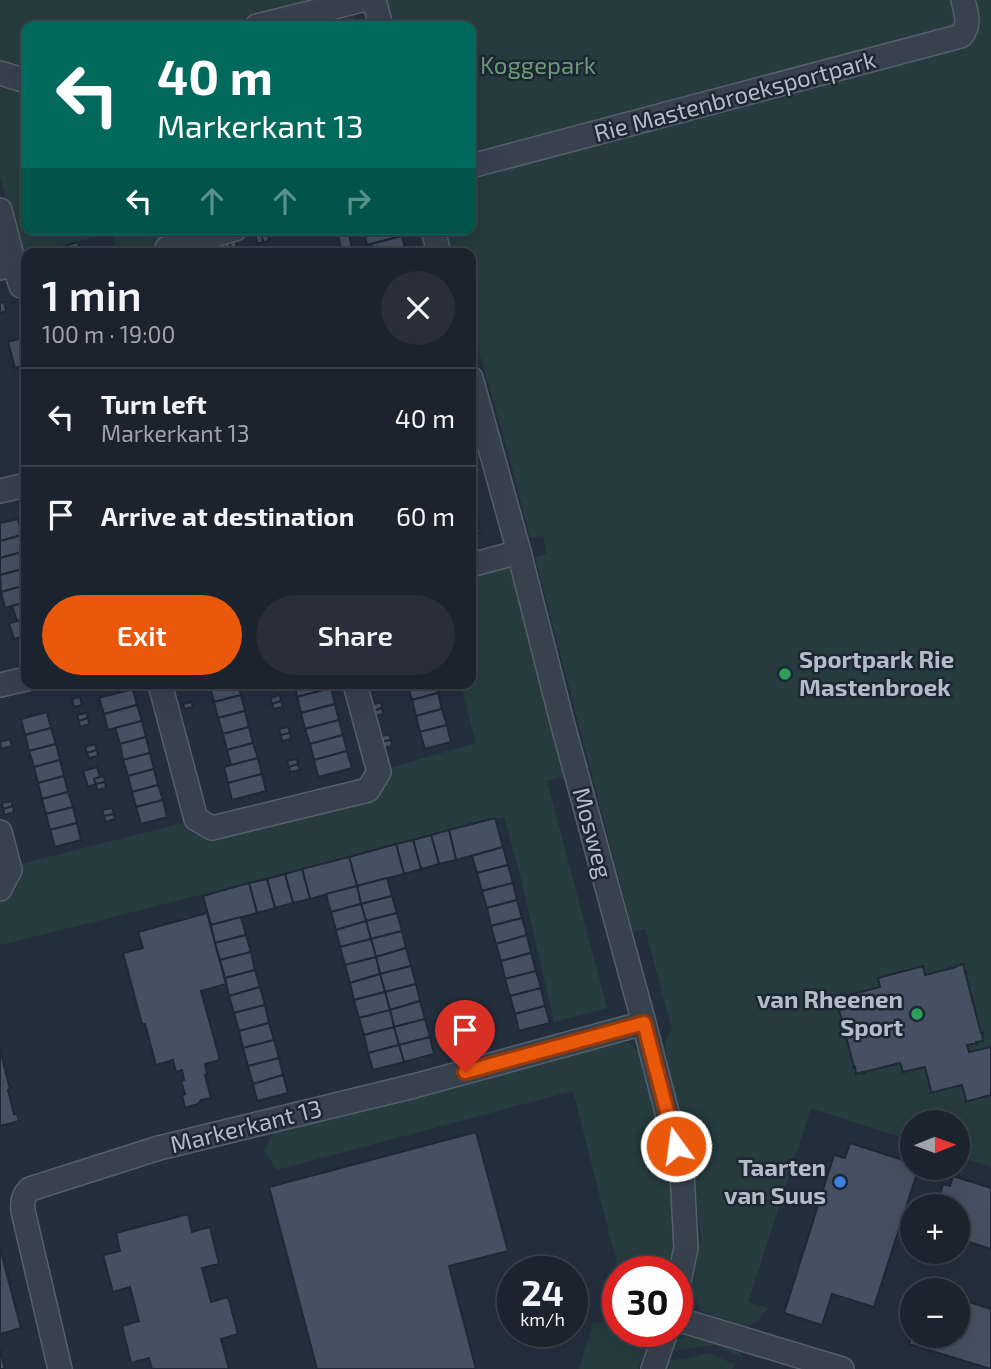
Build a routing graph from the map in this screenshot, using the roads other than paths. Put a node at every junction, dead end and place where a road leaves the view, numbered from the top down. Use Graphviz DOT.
graph roads {
  1 [pos="362,0"];
  2 [pos="374,0"];
  3 [pos="963,0"];
  4 [pos="277,21"];
  5 [pos="380,21"];
  6 [pos="0,73"];
  7 [pos="21,79"];
  8 [pos="476,165"];
  9 [pos="0,210"];
  10 [pos="214,235"];
  11 [pos="167,248"];
  12 [pos="7,266"];
  13 [pos="21,286"];
  14 [pos="476,396"];
  15 [pos="21,486"];
  16 [pos="0,491"];
  17 [pos="519,552"];
  18 [pos="476,564"];
  19 [pos="21,680"];
  20 [pos="0,685"];
  21 [pos="161,689"];
  22 [pos="356,689"];
  23 [pos="0,832"];
  24 [pos="0,889"];
  25 [pos="644,1023"];
  26 [pos="684,1256"];
  27 [pos="693,1324"];
  28 [pos="661,1347"];
  29 [pos="60,1369"];
  30 [pos="653,1369"];
  31 [pos="842,1369"];
  1 -- 4 [label="street"];
  2 -- 5 [label="street"];
  3 -- 8 [label="street, Rie Mastenbroeksportpark"];
  6 -- 7 [label="street"];
  9 -- 12 [label="street"];
  10 -- 11 [label="street"];
  12 -- 13 [label="street"];
  14 -- 17 [label="street, Mosweg"];
  15 -- 16 [label="street"];
  17 -- 18 [label="street"];
  17 -- 25 [label="street, Mosweg"];
  19 -- 20 [label="street"];
  21 -- 22 [label="street"];
  23 -- 24 [label="street"];
  25 -- 26 [label="street, Mosweg"];
  25 -- 29 [label="street, Markerkant 13"];
  27 -- 31 [label="street"];
  28 -- 30 [label="street"];
}
